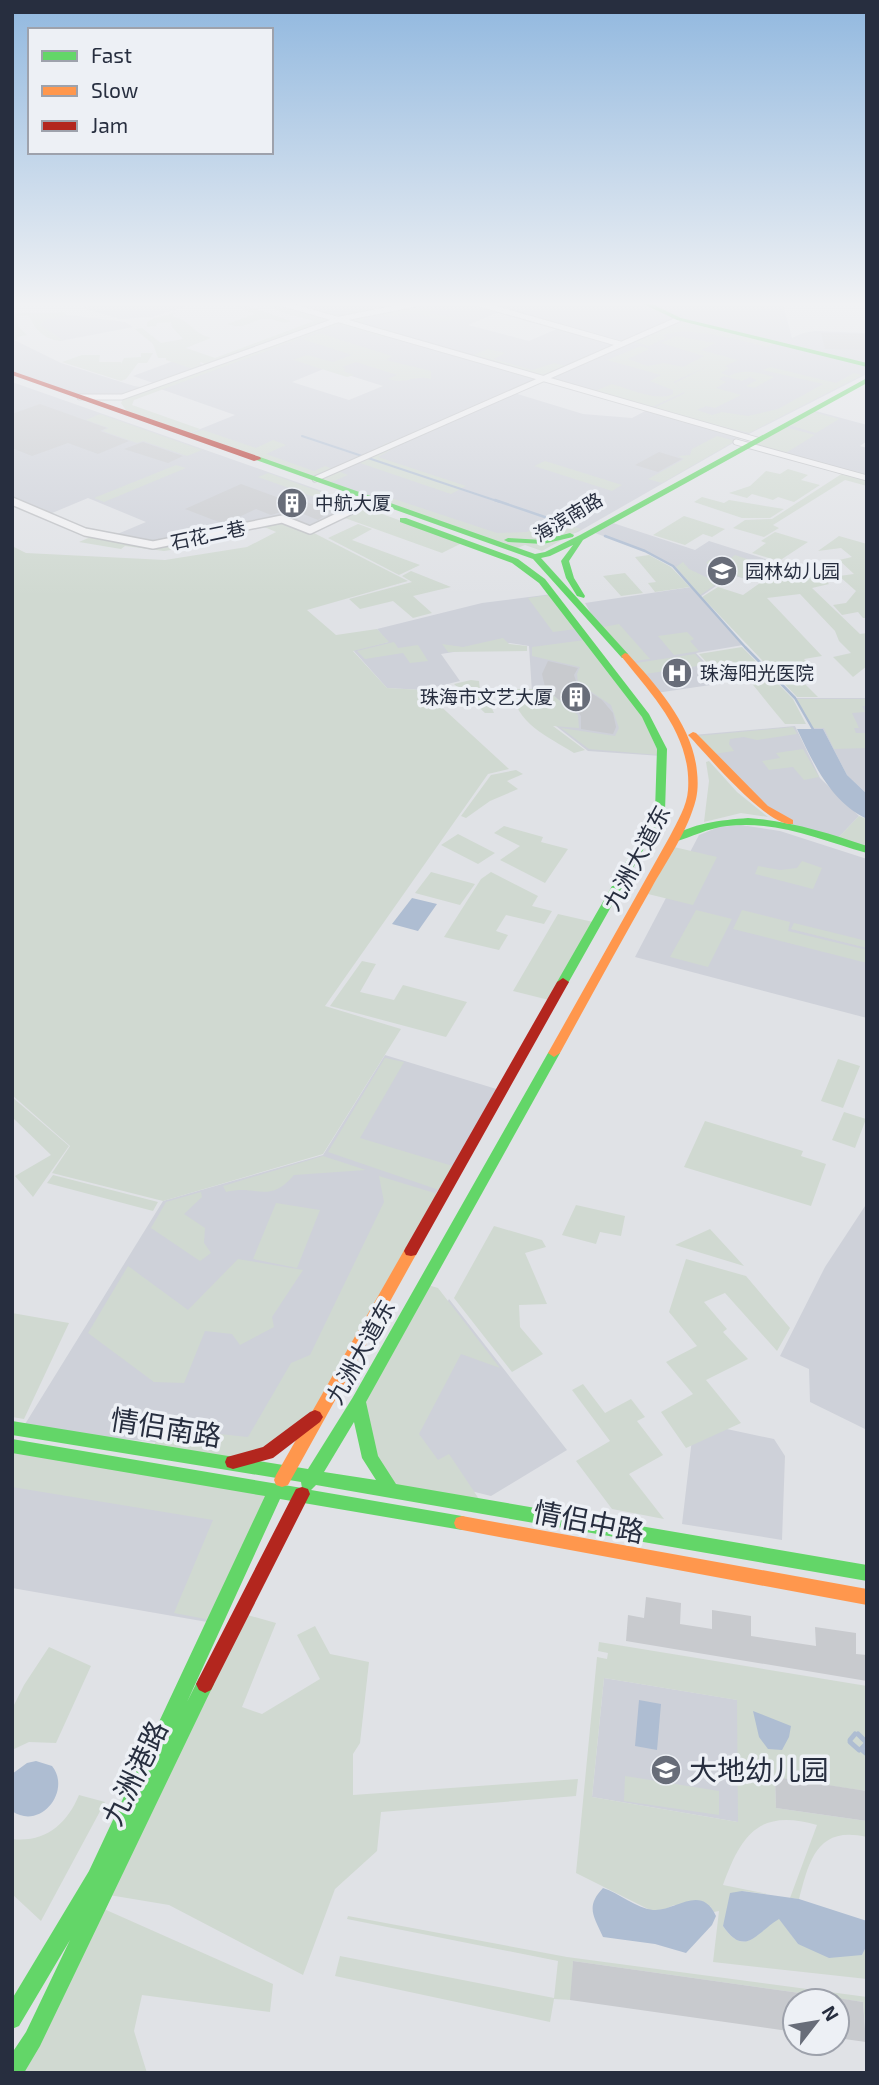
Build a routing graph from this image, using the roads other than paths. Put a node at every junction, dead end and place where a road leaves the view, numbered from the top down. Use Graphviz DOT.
graph roads {
  1 [pos="67,401"];
  2 [pos="93,401"];
  3 [pos="119,401"];
  4 [pos="488,401"];
  5 [pos="619,401"];
  6 [pos="818,401"];
  7 [pos="825,401"];
  8 [pos="127,413"];
  9 [pos="746,441"];
  10 [pos="867,478"];
  11 [pos="315,479"];
  12 [pos="12,501"];
  13 [pos="362,505"];
  14 [pos="431,520"];
  15 [pos="580,535"];
  16 [pos="502,556"];
  17 [pos="536,557"];
  18 [pos="542,582"];
  19 [pos="598,626"];
  20 [pos="693,735"];
  21 [pos="798,828"];
  22 [pos="674,839"];
  23 [pos="867,850"];
  24 [pos="368,1330"];
  25 [pos="394,1337"];
  26 [pos="358,1402"];
  27 [pos="321,1412"];
  28 [pos="12,1428"];
  29 [pos="12,1446"];
  30 [pos="229,1463"];
  31 [pos="286,1472"];
  32 [pos="312,1476"];
  33 [pos="276,1490"];
  34 [pos="391,1490"];
  35 [pos="302,1494"];
  36 [pos="867,1573"];
  37 [pos="867,1597"];
  38 [pos="12,2020"];
  39 [pos="12,2073"];
  1 -- 13 [label="main road, 九洲大道东"];
  2 -- 8 [label="main road, 九洲大道东"];
  3 -- 8 [label="street"];
  4 -- 11 [label="street"];
  5 -- 9 [label="street"];
  6 -- 9 [label="main road, 海滨南路"];
  7 -- 9 [label="main road, 海滨南路"];
  8 -- 11 [label="main road, 九洲大道东"];
  9 -- 10 [label="street"];
  9 -- 15 [label="main road, 海滨南路"];
  11 -- 14 [label="main road, 九洲大道东"];
  12 -- 13 [label="street, 石花二巷"];
  13 -- 16 [label="main road, 九洲大道东"];
  14 -- 15 [label="main road"];
  14 -- 17 [label="main road, 九洲大道东"];
  15 -- 17 [label="main road, 海滨南路"];
  15 -- 19 [label="main road"];
  16 -- 17 [label="main road"];
  16 -- 18 [label="main road, 九洲大道东"];
  17 -- 18 [label="main road"];
  17 -- 19 [label="main road, 九洲大道东"];
  18 -- 24 [label="main road, 九洲大道东"];
  19 -- 22 [label="main road, 九洲大道东"];
  20 -- 21 [label="main road"];
  21 -- 22 [label="main road"];
  21 -- 23 [label="main road"];
  22 -- 25 [label="main road, 九洲大道东"];
  24 -- 25 [label="main road"];
  24 -- 27 [label="main road, 九洲大道东"];
  25 -- 26 [label="main road, 九洲大道东"];
  26 -- 32 [label="main road, 九洲大道东"];
  26 -- 34 [label="main road"];
  27 -- 30 [label="main road"];
  27 -- 31 [label="main road, 九洲大道东"];
  28 -- 30 [label="main road, 情侣南路"];
  29 -- 33 [label="main road, 情侣南路"];
  30 -- 31 [label="main road, 情侣南路"];
  31 -- 32 [label="main road, 情侣南路"];
  31 -- 33 [label="main road, 九洲大道东"];
  32 -- 34 [label="main road, 情侣中路"];
  32 -- 35 [label="main road, 九洲大道东"];
  33 -- 35 [label="main road, 情侣南路"];
  33 -- 38 [label="main road, 九洲港路"];
  34 -- 36 [label="main road, 情侣中路"];
  35 -- 37 [label="main road, 情侣中路"];
  35 -- 39 [label="main road, 九洲港路"];
}
